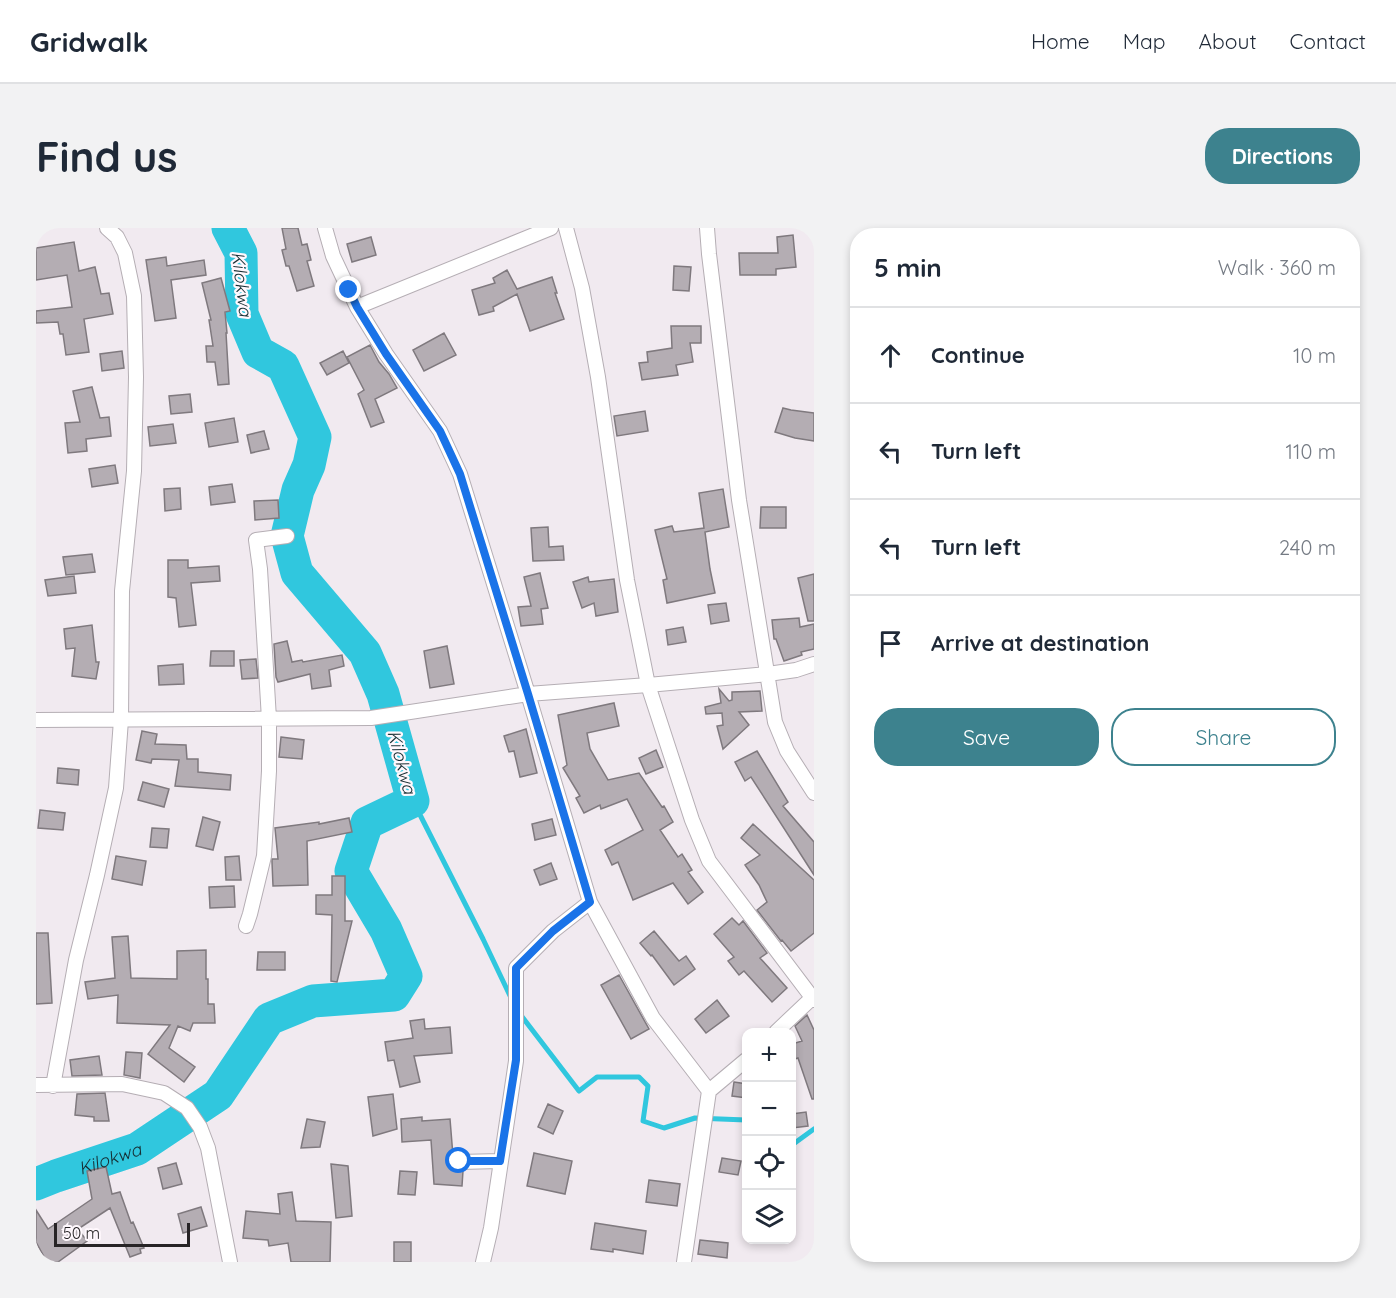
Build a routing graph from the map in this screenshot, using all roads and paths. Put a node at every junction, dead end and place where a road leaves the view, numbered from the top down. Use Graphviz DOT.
graph roads {
  1 [pos="107,228"];
  2 [pos="325,228"];
  3 [pos="551,228"];
  4 [pos="566,228"];
  5 [pos="707,228"];
  6 [pos="357,307"];
  7 [pos="287,536"];
  8 [pos="814,664"];
  9 [pos="768,674"];
  10 [pos="648,685"];
  11 [pos="528,694"];
  12 [pos="269,719"];
  13 [pos="36,720"];
  14 [pos="122,720"];
  15 [pos="814,793"];
  16 [pos="590,902"];
  17 [pos="246,926"];
  18 [pos="814,998"];
  19 [pos="780,1028"];
  20 [pos="742,1064"];
  21 [pos="36,1085"];
  22 [pos="53,1086"];
  23 [pos="709,1091"];
  24 [pos="459,1161"];
  25 [pos="500,1161"];
  26 [pos="230,1262"];
  27 [pos="483,1262"];
  28 [pos="684,1262"];
  1 -- 14 [label="street"];
  2 -- 6 [label="street"];
  3 -- 6 [label="street"];
  4 -- 10 [label="street"];
  5 -- 9 [label="street"];
  6 -- 11 [label="street"];
  7 -- 12 [label="street"];
  8 -- 9 [label="street"];
  9 -- 10 [label="street"];
  9 -- 15 [label="street"];
  10 -- 11 [label="street"];
  10 -- 18 [label="street"];
  11 -- 12 [label="street"];
  11 -- 16 [label="street"];
  12 -- 14 [label="street"];
  12 -- 17 [label="street"];
  13 -- 14 [label="street"];
  14 -- 22 [label="street"];
  16 -- 23 [label="street"];
  16 -- 25 [label="street"];
  18 -- 19 [label="street"];
  20 -- 23 [label="street"];
  21 -- 22 [label="street"];
  22 -- 26 [label="street"];
  23 -- 28 [label="street"];
  24 -- 25 [label="street"];
  25 -- 27 [label="street"];
}
